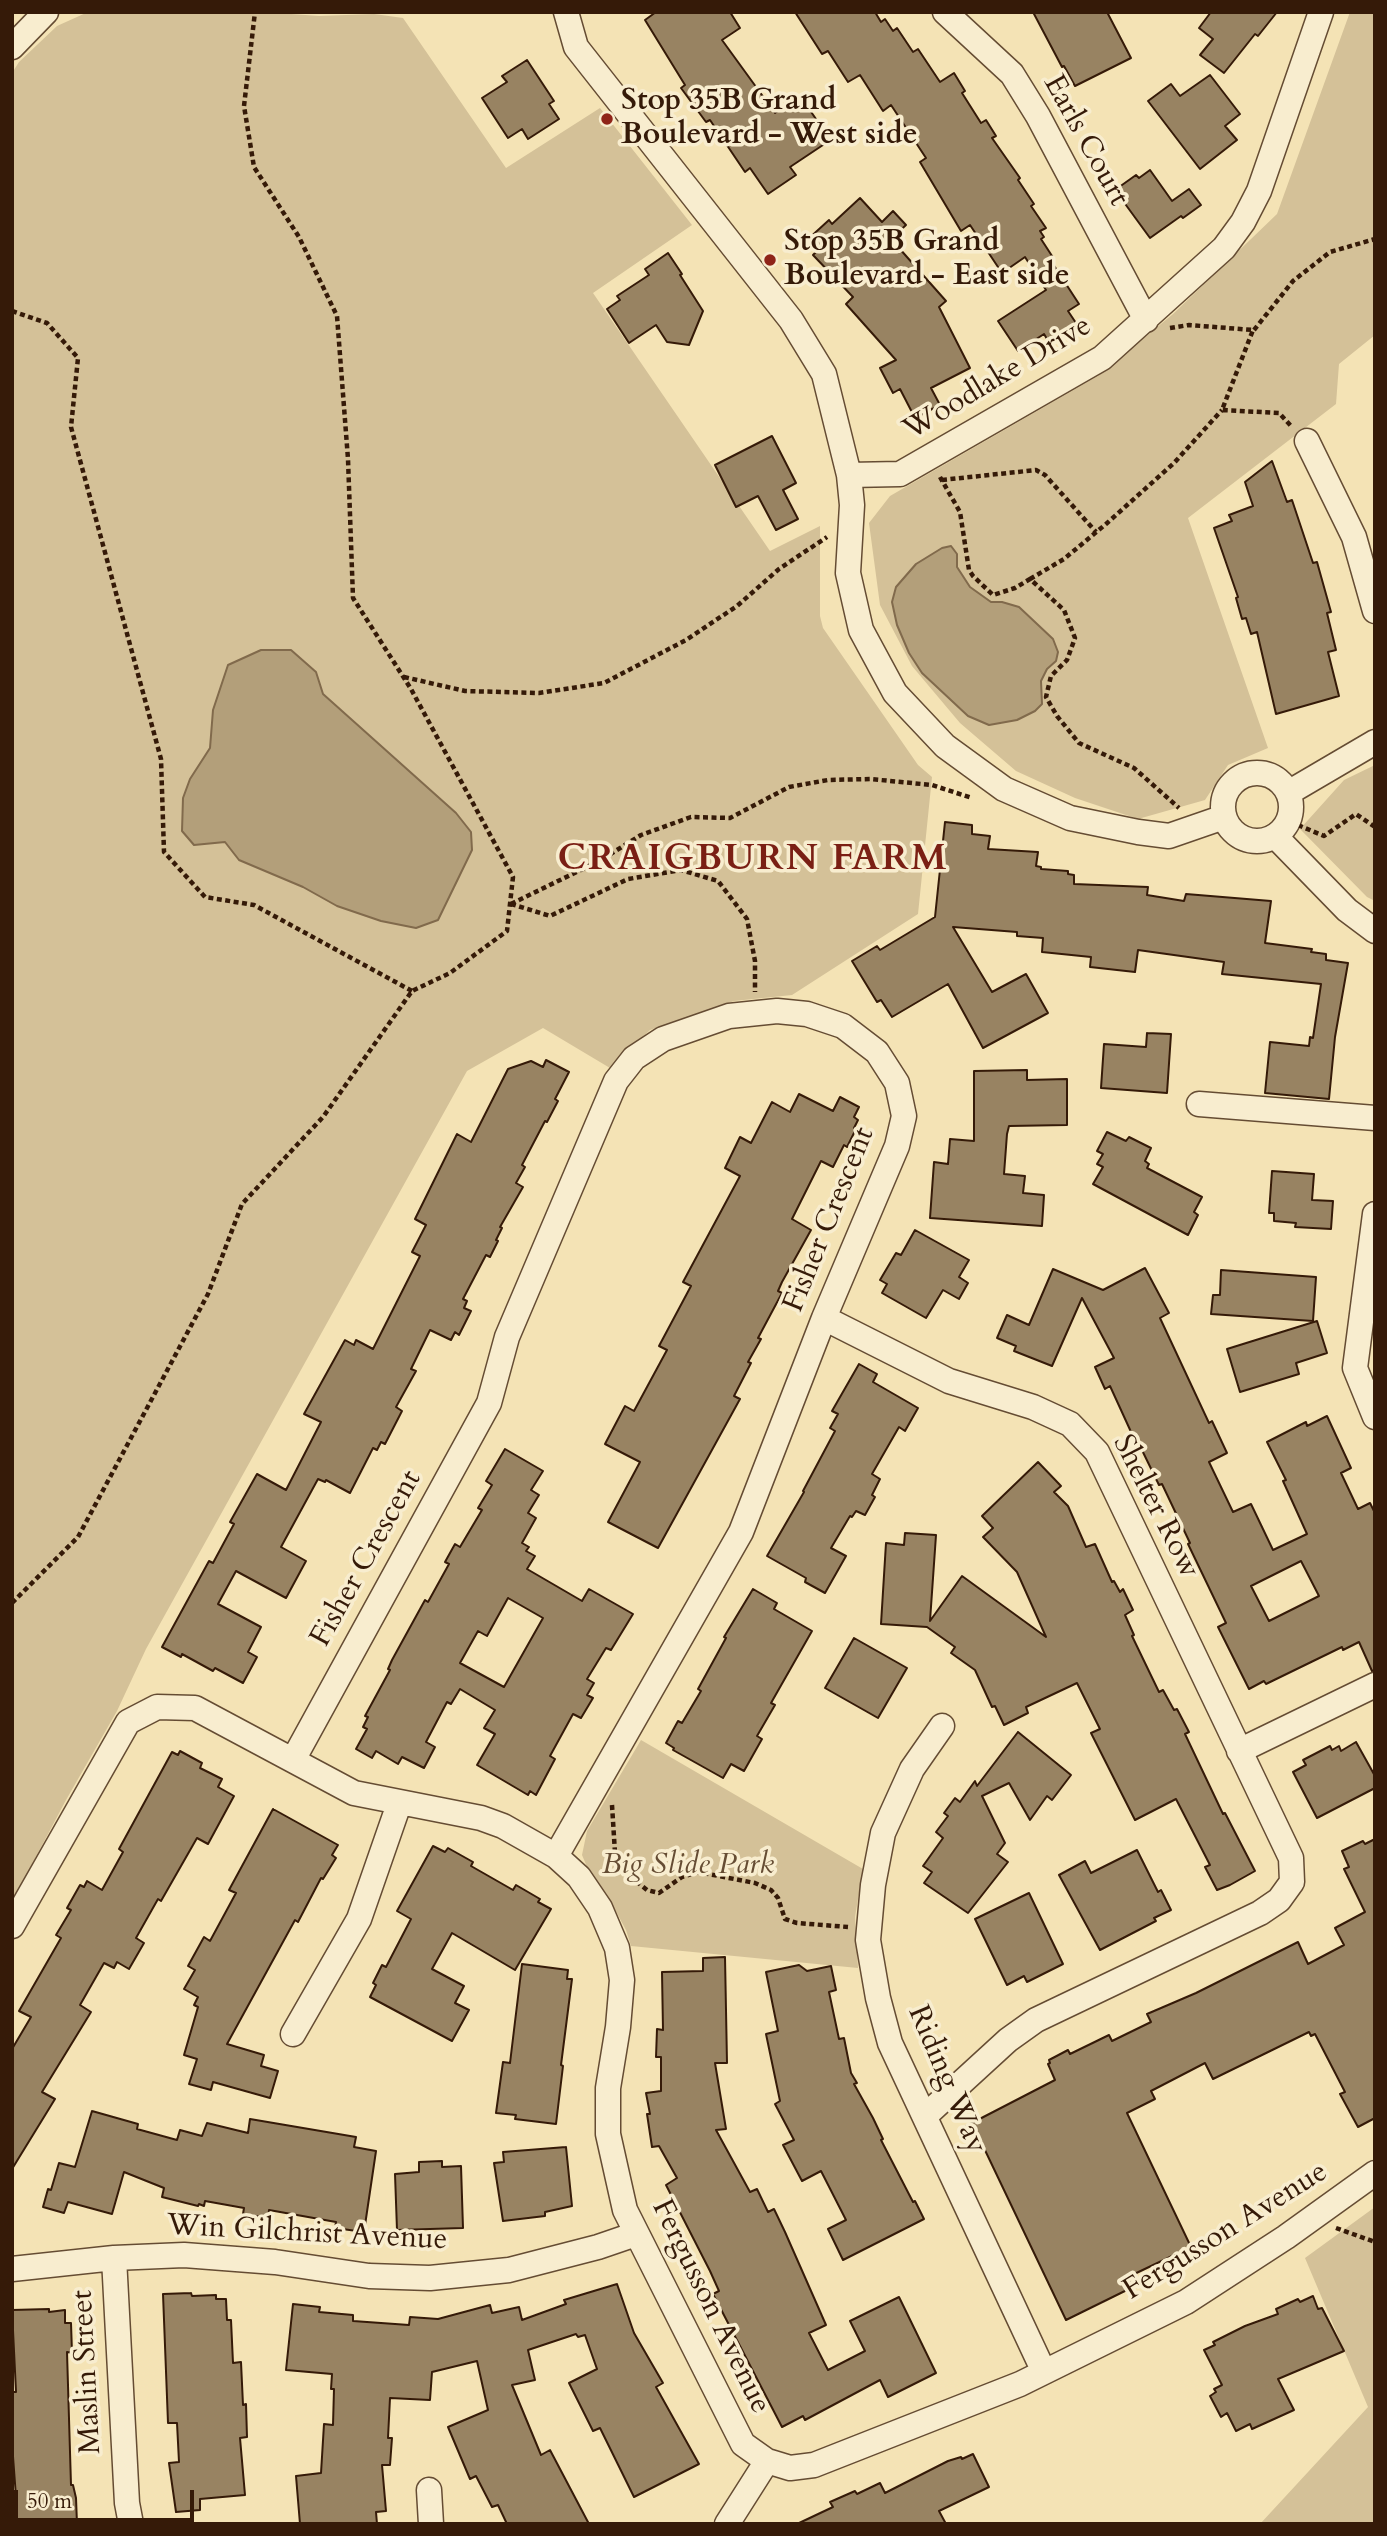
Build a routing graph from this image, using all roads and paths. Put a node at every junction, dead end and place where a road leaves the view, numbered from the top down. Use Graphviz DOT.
graph roads {
  1 [pos="46,12"];
  2 [pos="255,12"];
  3 [pos="566,12"];
  4 [pos="945,12"];
  5 [pos="1321,12"];
  6 [pos="12,47"];
  7 [pos="1375,239"];
  8 [pos="12,311"];
  9 [pos="1138,326"];
  10 [pos="1254,330"];
  11 [pos="1222,410"];
  12 [pos="1279,414"];
  13 [pos="1307,441"];
  14 [pos="928,459"];
  15 [pos="849,475"];
  16 [pos="942,480"];
  17 [pos="851,519"];
  18 [pos="1096,532"];
  19 [pos="1030,579"];
  20 [pos="1375,611"];
  21 [pos="403,677"];
  22 [pos="1375,742"];
  23 [pos="1004,789"];
  24 [pos="1288,793"];
  25 [pos="1224,817"];
  26 [pos="1375,827"];
  27 [pos="1281,828"];
  28 [pos="1192,829"];
  29 [pos="510,904"];
  30 [pos="1375,931"];
  31 [pos="412,991"];
  32 [pos="755,1011"];
  33 [pos="1199,1104"];
  34 [pos="1375,1118"];
  35 [pos="1375,1214"];
  36 [pos="824,1318"];
  37 [pos="1375,1417"];
  38 [pos="12,1603"];
  39 [pos="1375,1685"];
  40 [pos="942,1726"];
  41 [pos="1239,1751"];
  42 [pos="293,1760"];
  43 [pos="596,1786"];
  44 [pos="400,1804"];
  45 [pos="556,1856"];
  46 [pos="12,1926"];
  47 [pos="870,1928"];
  48 [pos="293,2034"];
  49 [pos="925,2116"];
  50 [pos="1375,2174"];
  51 [pos="1332,2227"];
  52 [pos="636,2234"];
  53 [pos="1375,2242"];
  54 [pos="114,2258"];
  55 [pos="12,2269"];
  56 [pos="1044,2372"];
  57 [pos="767,2461"];
  58 [pos="429,2490"];
  59 [pos="131,2524"];
  60 [pos="431,2524"];
  61 [pos="727,2524"];
  1 -- 6 [label="street"];
  2 -- 21 [label="path"];
  3 -- 15 [label="street"];
  4 -- 9 [label="street, Earls Court"];
  5 -- 9 [label="street, Woodlake Drive"];
  7 -- 10 [label="path"];
  8 -- 31 [label="path"];
  9 -- 10 [label="path"];
  9 -- 14 [label="street, Woodlake Drive"];
  10 -- 11 [label="path"];
  11 -- 12 [label="path"];
  11 -- 18 [label="path"];
  13 -- 20 [label="street"];
  14 -- 15 [label="street, Woodlake Drive"];
  14 -- 16 [label="path"];
  15 -- 17 [label="street"];
  16 -- 18 [label="path"];
  16 -- 19 [label="path"];
  17 -- 21 [label="path"];
  17 -- 23 [label="street"];
  18 -- 19 [label="path"];
  19 -- 28 [label="path"];
  21 -- 29 [label="path"];
  22 -- 24 [label="street"];
  23 -- 28 [label="street"];
  23 -- 29 [label="path"];
  24 -- 25 [label="street"];
  24 -- 27 [label="street"];
  25 -- 27 [label="street"];
  25 -- 28 [label="street"];
  26 -- 27 [label="path"];
  27 -- 30 [label="street"];
  29 -- 31 [label="path"];
  29 -- 32 [label="path"];
  31 -- 38 [label="path"];
  32 -- 36 [label="street, Fisher Crescent"];
  32 -- 42 [label="street, Fisher Crescent"];
  33 -- 34 [label="street"];
  35 -- 37 [label="street"];
  36 -- 41 [label="street, Shelter Row"];
  36 -- 43 [label="street, Fisher Crescent"];
  39 -- 41 [label="street"];
  40 -- 47 [label="street, Riding Way"];
  41 -- 49 [label="street, Shelter Row"];
  42 -- 44 [label="street, Fergusson Avenue"];
  42 -- 46 [label="street, Fergusson Avenue"];
  43 -- 45 [label="street, Fisher Crescent"];
  43 -- 47 [label="path"];
  44 -- 45 [label="street, Fergusson Avenue"];
  44 -- 48 [label="street"];
  45 -- 52 [label="street, Fergusson Avenue"];
  47 -- 49 [label="street, Riding Way"];
  49 -- 56 [label="street, Riding Way"];
  50 -- 56 [label="street, Fergusson Avenue"];
  51 -- 53 [label="path"];
  52 -- 54 [label="street, Win Gilchrist Avenue"];
  52 -- 57 [label="street, Fergusson Avenue"];
  54 -- 55 [label="street, Win Gilchrist Avenue"];
  54 -- 59 [label="street, Maslin Street"];
  56 -- 57 [label="street, Fergusson Avenue"];
  57 -- 61 [label="street"];
  58 -- 60 [label="street"];
}
